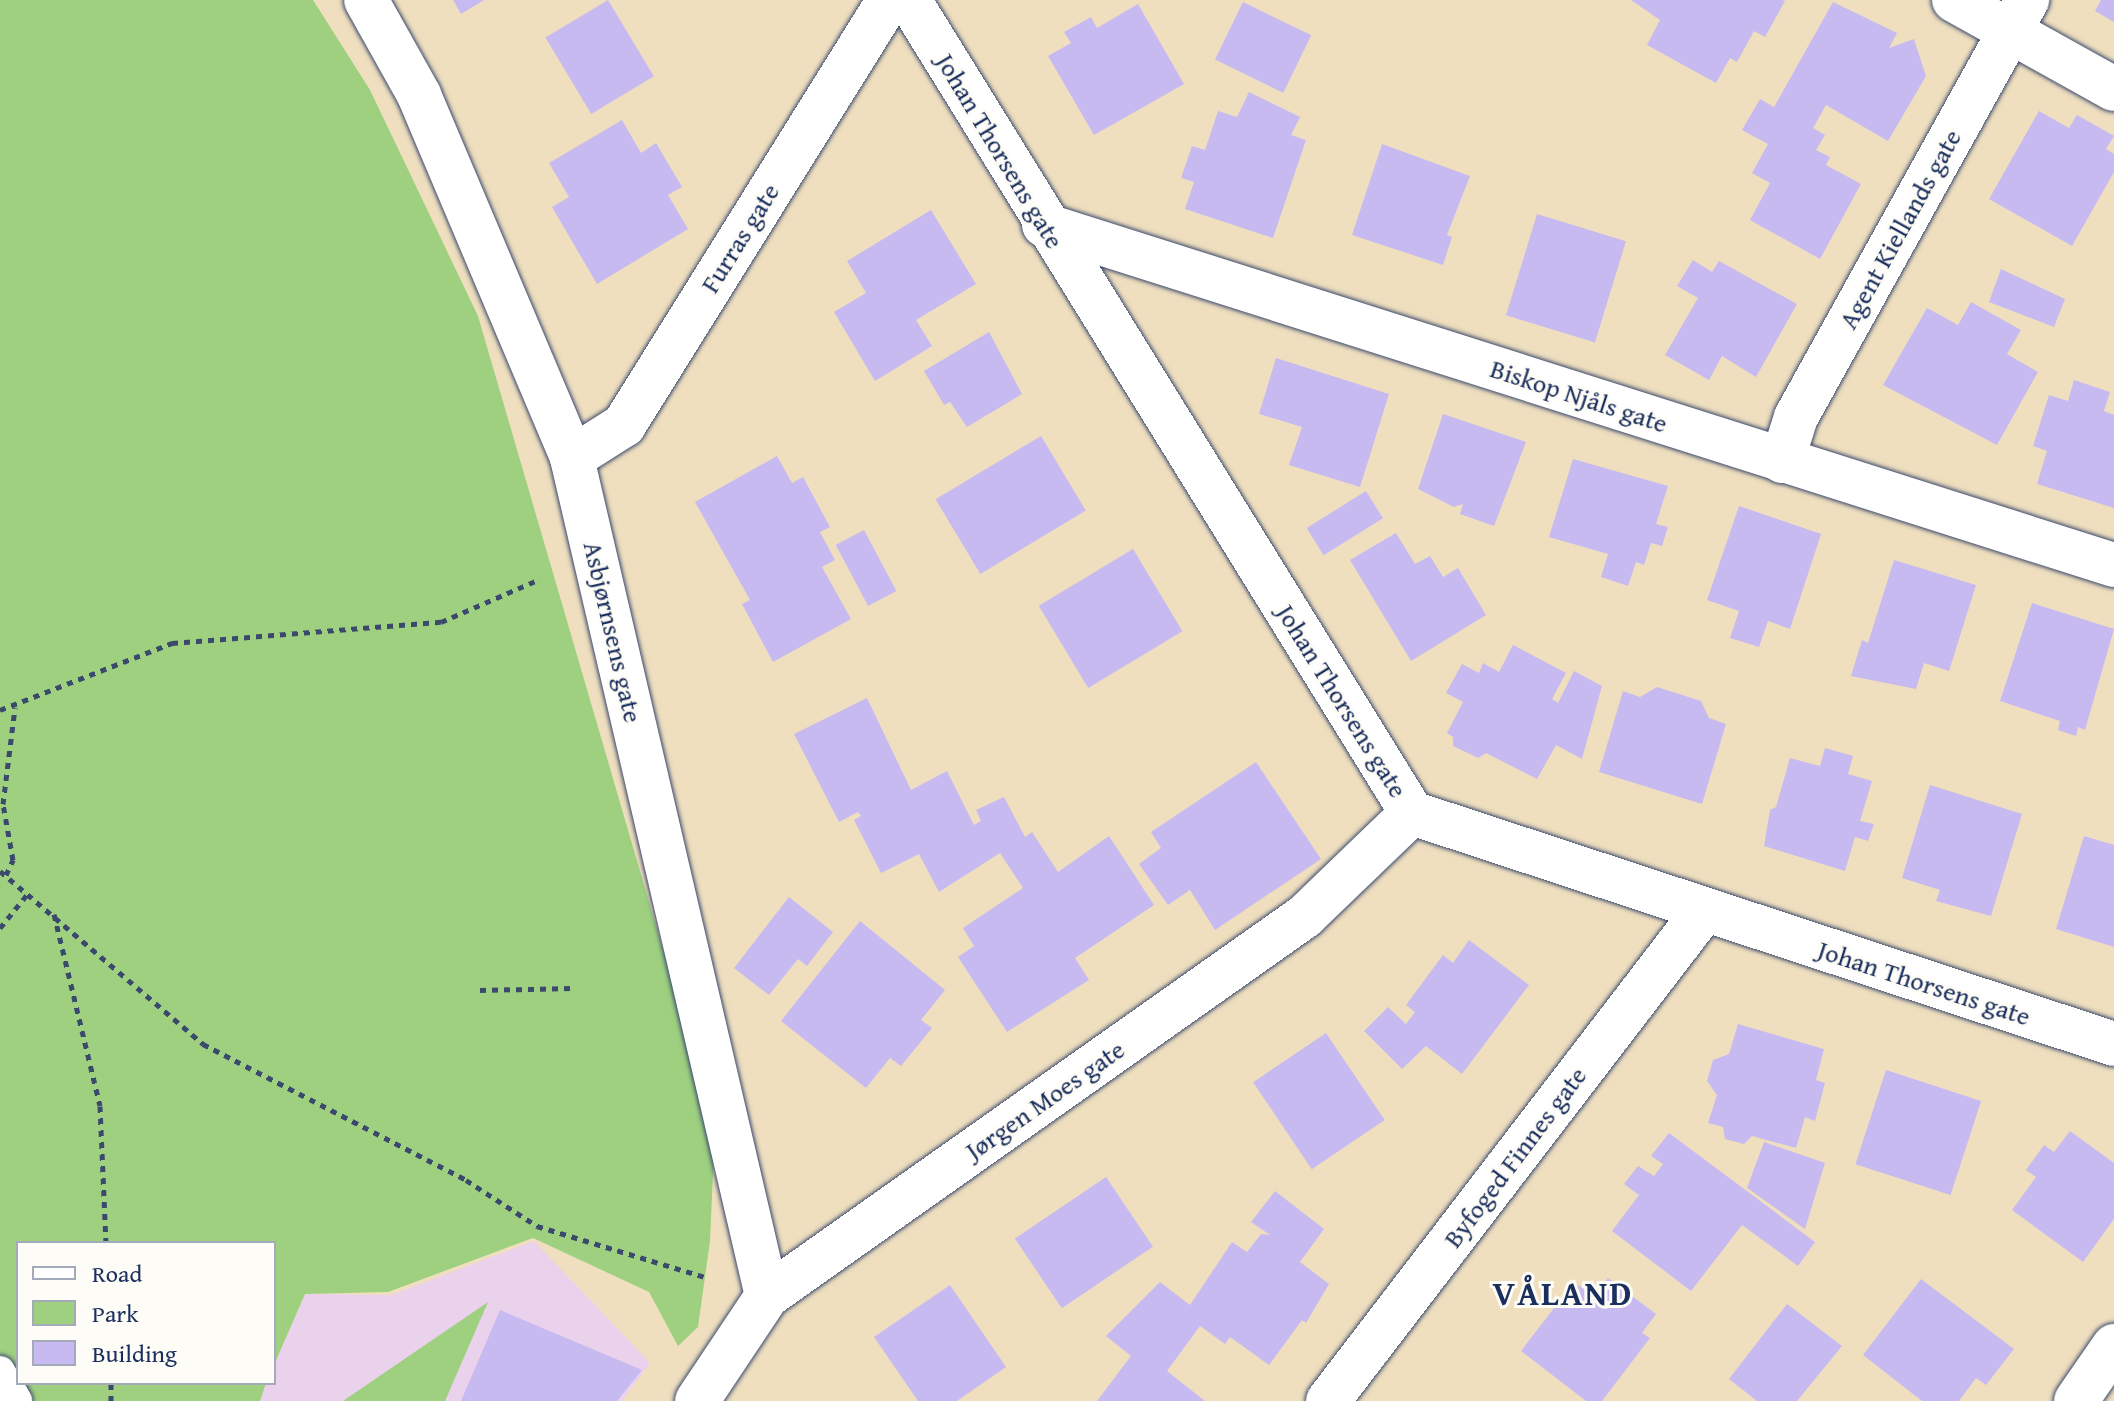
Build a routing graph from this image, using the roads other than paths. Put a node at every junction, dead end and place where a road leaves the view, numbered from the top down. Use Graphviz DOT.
graph roads {
  1 [pos="366,0"];
  2 [pos="889,0"];
  3 [pos="909,0"];
  4 [pos="1954,0"];
  5 [pos="2018,16"];
  6 [pos="2114,89"];
  7 [pos="1044,225"];
  8 [pos="572,458"];
  9 [pos="1782,461"];
  10 [pos="2114,565"];
  11 [pos="1412,813"];
  12 [pos="1703,912"];
  13 [pos="2114,1044"];
  14 [pos="767,1296"];
  15 [pos="2114,1346"];
  16 [pos="0,1371"];
  17 [pos="17,1401"];
  18 [pos="697,1401"];
  19 [pos="1328,1401"];
  20 [pos="2076,1401"];
  1 -- 8 [label="street, Asbjørnsens gate"];
  2 -- 8 [label="street, Furras gate"];
  3 -- 7 [label="street, Johan Thorsens gate"];
  4 -- 5 [label="street"];
  5 -- 6 [label="street"];
  5 -- 9 [label="street, Agent Kiellands gate"];
  7 -- 9 [label="street, Biskop Njåls gate"];
  7 -- 11 [label="street, Johan Thorsens gate"];
  8 -- 14 [label="street, Asbjørnsens gate"];
  9 -- 10 [label="street, Biskop Njåls gate"];
  11 -- 12 [label="street, Johan Thorsens gate"];
  11 -- 14 [label="street, Jørgen Moes gate"];
  12 -- 13 [label="street, Johan Thorsens gate"];
  12 -- 19 [label="street, Byfoged Finnes gate"];
  14 -- 18 [label="street, Jørgen Moes gate"];
  15 -- 20 [label="street"];
  16 -- 17 [label="lane"];
}
